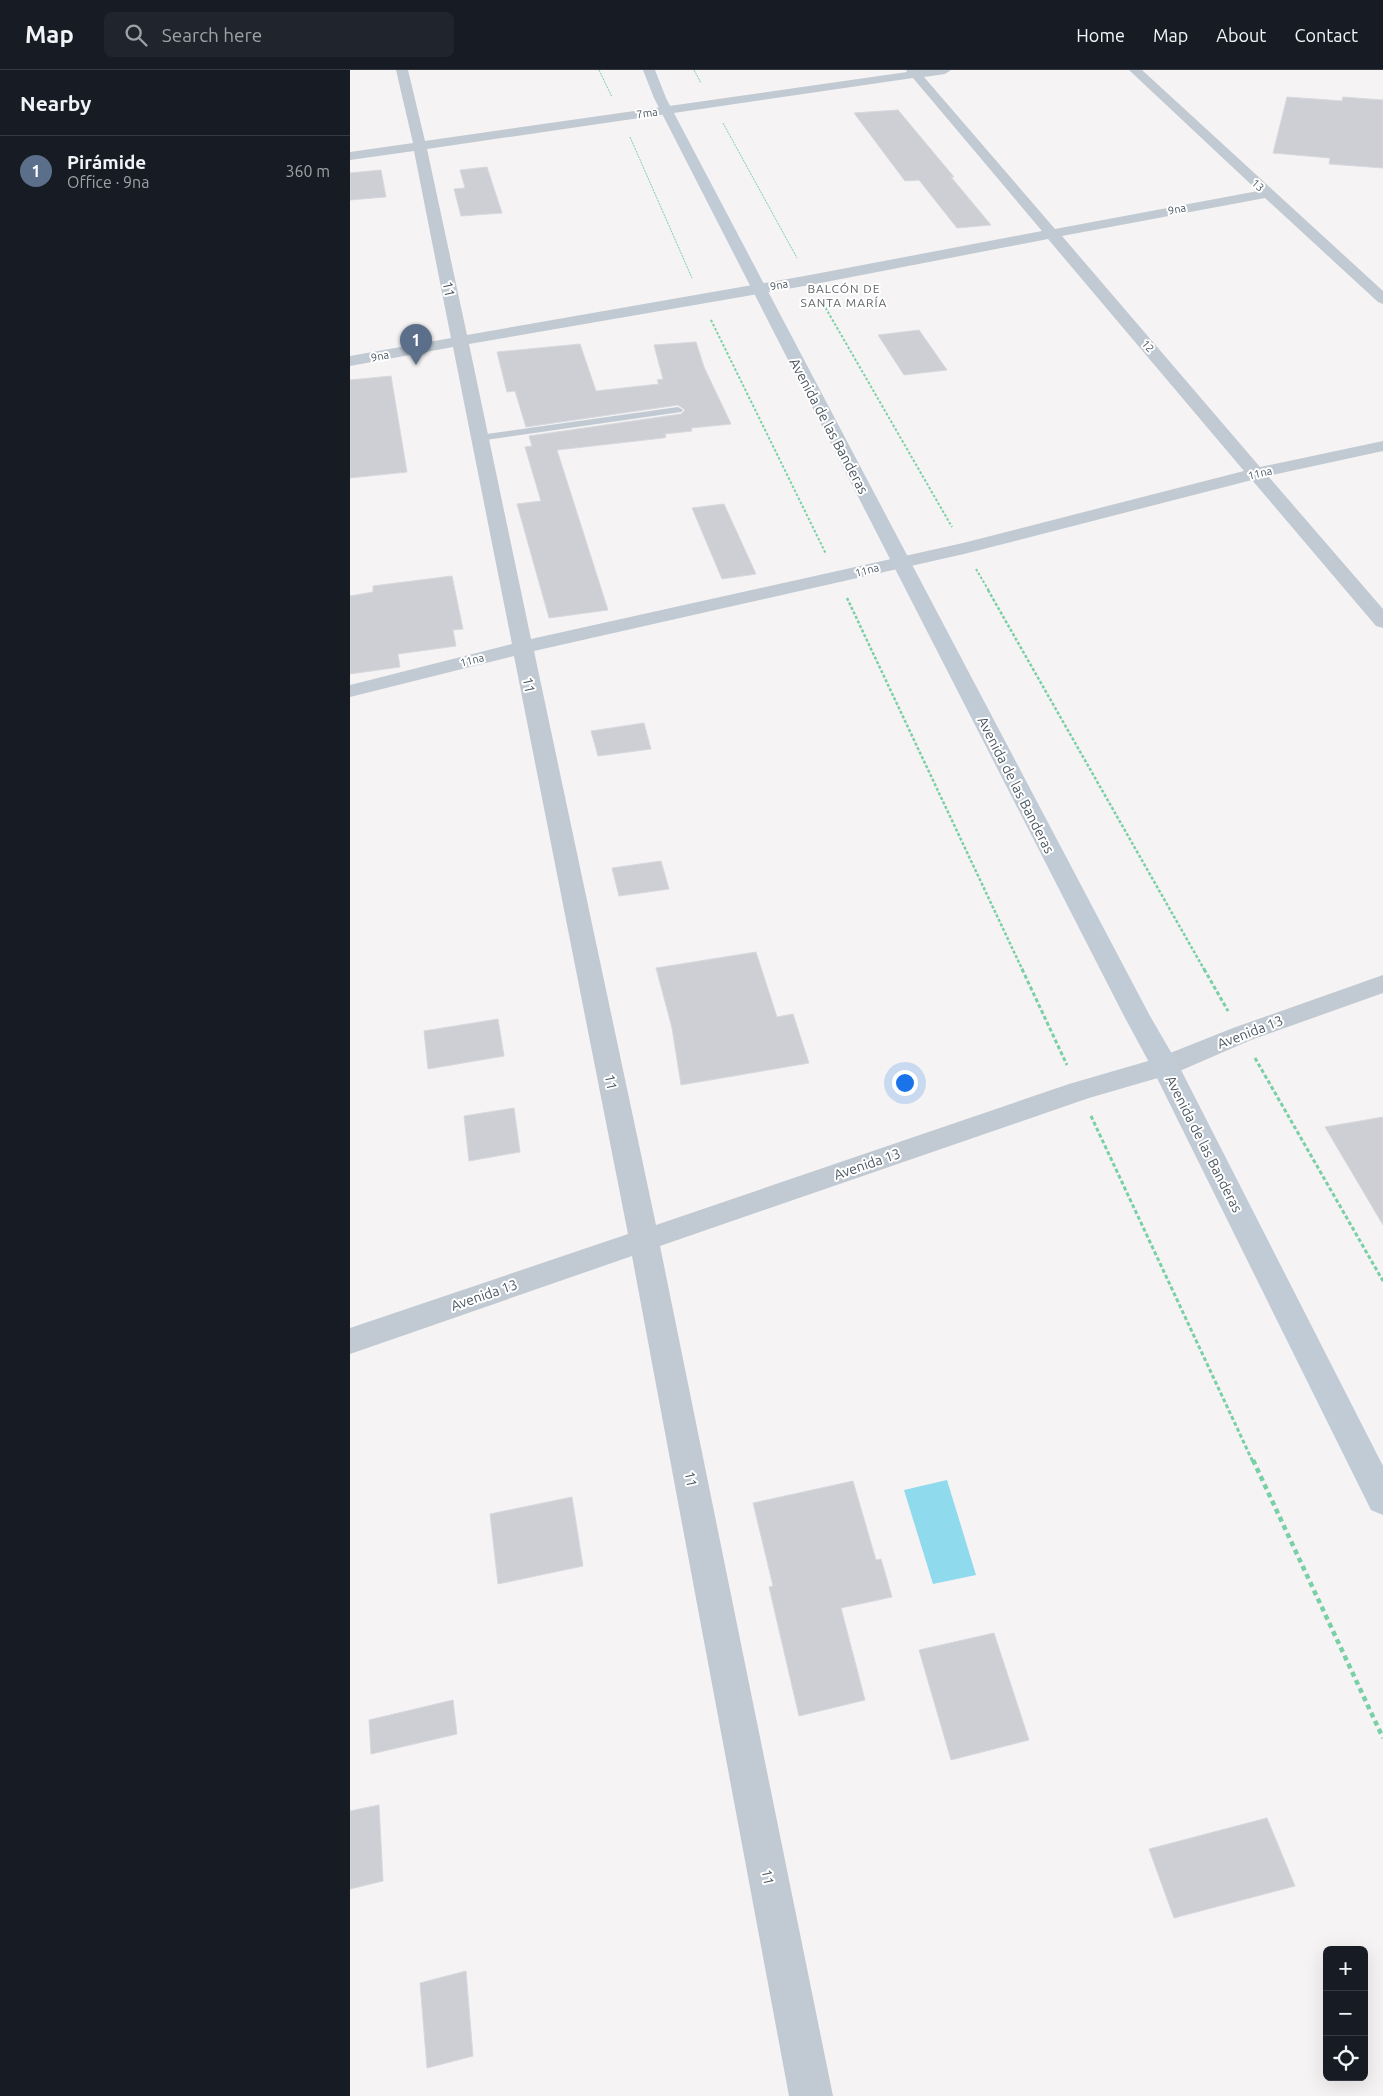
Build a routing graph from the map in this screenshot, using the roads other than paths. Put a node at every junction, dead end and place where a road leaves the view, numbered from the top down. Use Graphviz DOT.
graph roads {
  1 [pos="402,70"];
  2 [pos="649,70"];
  3 [pos="944,70"];
  4 [pos="1134,70"];
  5 [pos="914,72"];
  6 [pos="666,110"];
  7 [pos="420,146"];
  8 [pos="350,156"];
  9 [pos="1267,193"];
  10 [pos="1052,233"];
  11 [pos="758,289"];
  12 [pos="1383,299"];
  13 [pos="459,340"];
  14 [pos="350,362"];
  15 [pos="678,410"];
  16 [pos="479,438"];
  17 [pos="1383,446"];
  18 [pos="1258,473"];
  19 [pos="901,561"];
  20 [pos="1383,622"];
  21 [pos="522,648"];
  22 [pos="350,691"];
  23 [pos="1383,984"];
  24 [pos="1165,1066"];
  25 [pos="644,1240"];
  26 [pos="350,1341"];
  27 [pos="1383,1500"];
  28 [pos="811,2096"];
  1 -- 7 [label="street, 11"];
  2 -- 6 [label="street, Avenida de las Banderas"];
  3 -- 5 [label="street, 7ma"];
  4 -- 9 [label="street, 13"];
  5 -- 6 [label="street, 7ma"];
  5 -- 10 [label="street, 12"];
  6 -- 7 [label="street, 7ma"];
  6 -- 11 [label="street, Avenida de las Banderas"];
  7 -- 8 [label="street, 7ma"];
  7 -- 13 [label="street, 11"];
  9 -- 10 [label="street, 9na"];
  9 -- 12 [label="street, 13"];
  10 -- 11 [label="street, 9na"];
  10 -- 18 [label="street, 12"];
  11 -- 13 [label="street, 9na"];
  11 -- 19 [label="street, Avenida de las Banderas"];
  13 -- 14 [label="street, 9na"];
  13 -- 16 [label="street, 11"];
  15 -- 16 [label="lane"];
  16 -- 21 [label="street, 11"];
  17 -- 18 [label="street, 11na"];
  18 -- 19 [label="street, 11na"];
  18 -- 20 [label="street, 12"];
  19 -- 21 [label="street, 11na"];
  19 -- 24 [label="street, Avenida de las Banderas"];
  21 -- 22 [label="street, 11na"];
  21 -- 25 [label="street, 11"];
  23 -- 24 [label="street, Avenida 13"];
  24 -- 25 [label="street, Avenida 13"];
  24 -- 27 [label="street, Avenida de las Banderas"];
  25 -- 26 [label="street, Avenida 13"];
  25 -- 28 [label="street, 11"];
}
